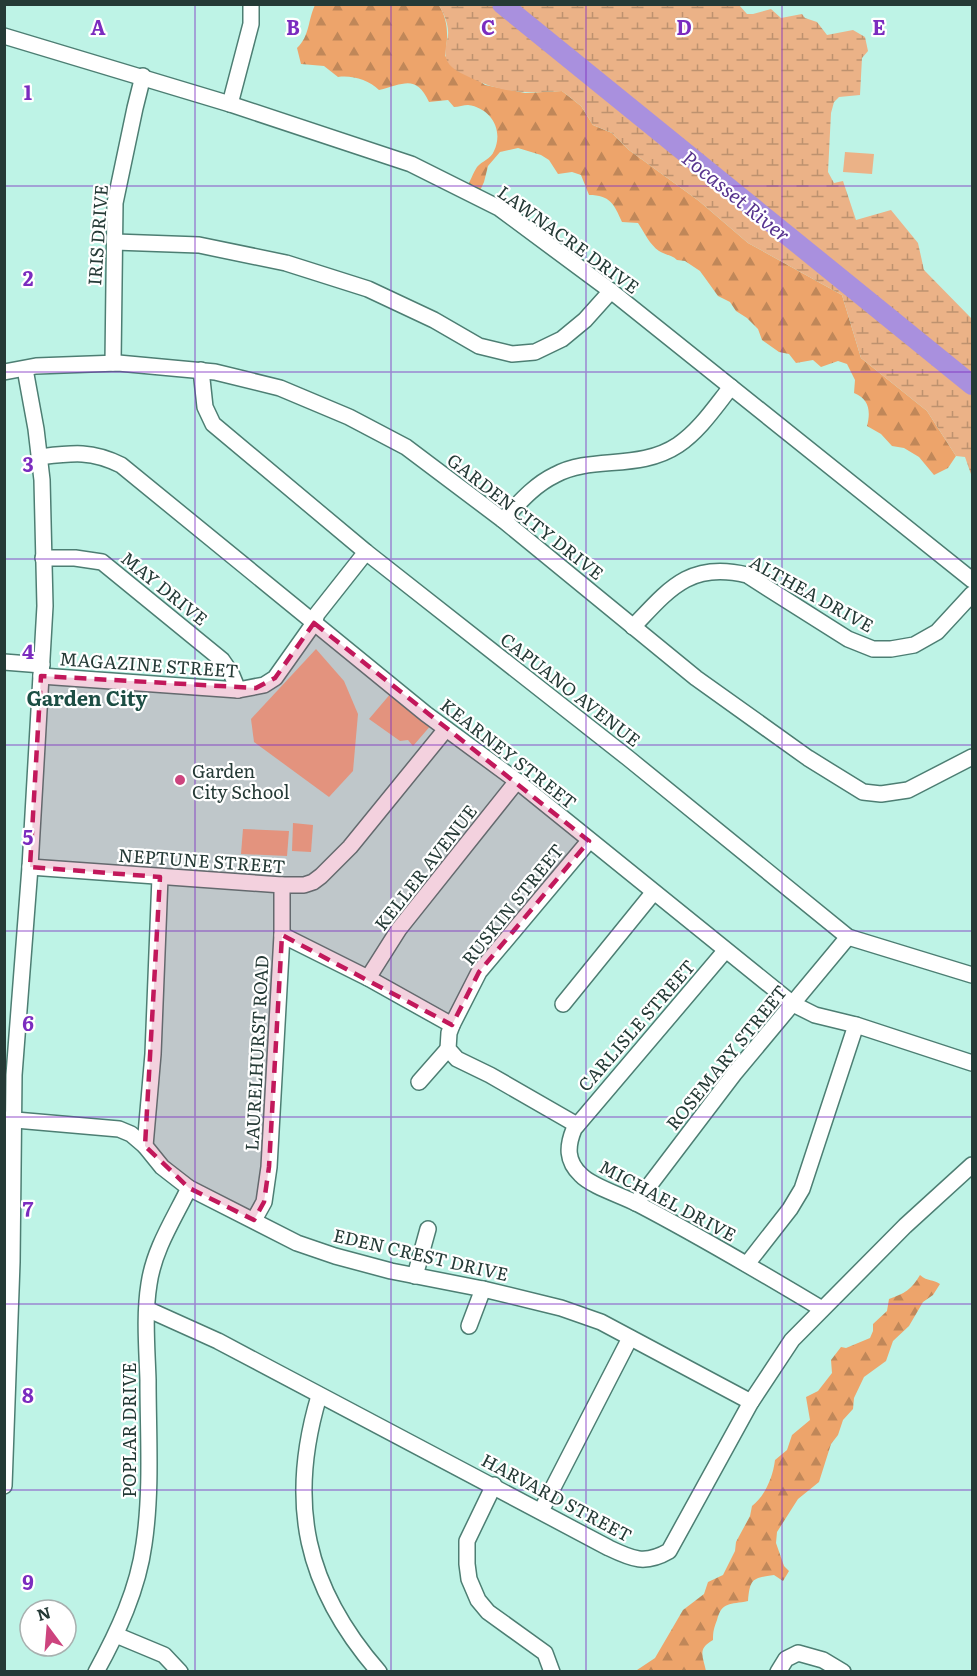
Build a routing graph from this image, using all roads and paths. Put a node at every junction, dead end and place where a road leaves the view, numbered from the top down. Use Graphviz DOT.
graph roads {
  1 [pos="251,4"];
  2 [pos="4,36"];
  3 [pos="143,76"];
  4 [pos="230,104"];
  5 [pos="115,242"];
  6 [pos="611,291"];
  7 [pos="113,363"];
  8 [pos="25,369"];
  9 [pos="201,370"];
  10 [pos="4,372"];
  11 [pos="731,387"];
  12 [pos="39,457"];
  13 [pos="503,520"];
  14 [pos="366,552"];
  15 [pos="43,558"];
  16 [pos="972,580"];
  17 [pos="972,594"];
  18 [pos="314,623"];
  19 [pos="633,627"];
  20 [pos="4,662"];
  21 [pos="42,671"];
  22 [pos="238,690"];
  23 [pos="446,729"];
  24 [pos="972,757"];
  25 [pos="517,781"];
  26 [pos="589,842"];
  27 [pos="30,867"];
  28 [pos="160,877"];
  29 [pos="282,885"];
  30 [pos="653,893"];
  31 [pos="282,935"];
  32 [pos="848,937"];
  33 [pos="725,951"];
  34 [pos="972,975"];
  35 [pos="368,978"];
  36 [pos="563,1004"];
  37 [pos="793,1004"];
  38 [pos="452,1025"];
  39 [pos="856,1025"];
  40 [pos="448,1049"];
  41 [pos="972,1063"];
  42 [pos="419,1082"];
  43 [pos="9,1120"];
  44 [pos="577,1125"];
  45 [pos="145,1146"];
  46 [pos="972,1165"];
  47 [pos="189,1188"];
  48 [pos="636,1203"];
  49 [pos="254,1220"];
  50 [pos="428,1229"];
  51 [pos="8,1261"];
  52 [pos="747,1264"];
  53 [pos="415,1276"];
  54 [pos="483,1289"];
  55 [pos="822,1309"];
  56 [pos="147,1310"];
  57 [pos="469,1326"];
  58 [pos="630,1338"];
  59 [pos="320,1396"];
  60 [pos="751,1402"];
  61 [pos="494,1485"];
  62 [pos="4,1486"];
  63 [pos="541,1511"];
  64 [pos="116,1635"];
  65 [pos="96,1671"];
  66 [pos="180,1671"];
  67 [pos="379,1671"];
  68 [pos="552,1671"];
  69 [pos="778,1671"];
  70 [pos="843,1671"];
  1 -- 4 [label="street"];
  2 -- 3 [label="street, LAWNACRE DRIVE"];
  3 -- 4 [label="street, LAWNACRE DRIVE"];
  3 -- 5 [label="street, IRIS DRIVE"];
  4 -- 6 [label="street, LAWNACRE DRIVE"];
  5 -- 6 [label="street"];
  5 -- 7 [label="street, IRIS DRIVE"];
  6 -- 11 [label="street, LAWNACRE DRIVE"];
  7 -- 8 [label="street, GARDEN CITY DRIVE"];
  7 -- 9 [label="street, GARDEN CITY DRIVE"];
  8 -- 10 [label="street, GARDEN CITY DRIVE"];
  8 -- 12 [label="street"];
  9 -- 13 [label="street, GARDEN CITY DRIVE"];
  9 -- 14 [label="street, CAPUANO AVENUE"];
  11 -- 13 [label="street"];
  11 -- 16 [label="street, LAWNACRE DRIVE"];
  12 -- 15 [label="street"];
  12 -- 18 [label="street, KEARNEY STREET"];
  13 -- 19 [label="street, GARDEN CITY DRIVE"];
  14 -- 18 [label="street, MAGAZINE STREET"];
  14 -- 32 [label="street, CAPUANO AVENUE"];
  15 -- 21 [label="street"];
  15 -- 22 [label="street, MAY DRIVE"];
  17 -- 19 [label="street, ALTHEA DRIVE"];
  18 -- 22 [label="street, MAGAZINE STREET"];
  18 -- 23 [label="street, KEARNEY STREET"];
  19 -- 24 [label="street, GARDEN CITY DRIVE"];
  20 -- 21 [label="street, MAGAZINE STREET"];
  21 -- 22 [label="street, MAGAZINE STREET"];
  21 -- 27 [label="street"];
  23 -- 25 [label="street, KEARNEY STREET"];
  23 -- 29 [label="street, NEPTUNE STREET"];
  25 -- 26 [label="street, KEARNEY STREET"];
  25 -- 35 [label="street, KELLER AVENUE"];
  26 -- 30 [label="street, KEARNEY STREET"];
  26 -- 38 [label="street, RUSKIN STREET"];
  27 -- 28 [label="street, NEPTUNE STREET"];
  27 -- 43 [label="street"];
  28 -- 29 [label="street, NEPTUNE STREET"];
  28 -- 45 [label="street"];
  29 -- 31 [label="street, LAURELHURST ROAD"];
  30 -- 33 [label="street, KEARNEY STREET"];
  30 -- 36 [label="street"];
  31 -- 35 [label="street"];
  31 -- 49 [label="street, LAURELHURST ROAD"];
  32 -- 34 [label="street, CAPUANO AVENUE"];
  32 -- 37 [label="street, ROSEMARY STREET"];
  33 -- 37 [label="street, KEARNEY STREET"];
  33 -- 44 [label="street, CARLISLE STREET"];
  35 -- 38 [label="street"];
  37 -- 39 [label="street, KEARNEY STREET"];
  37 -- 48 [label="street, ROSEMARY STREET"];
  38 -- 40 [label="street"];
  39 -- 41 [label="street, KEARNEY STREET"];
  39 -- 52 [label="street"];
  40 -- 42 [label="street"];
  40 -- 44 [label="street"];
  43 -- 45 [label="street, EDEN CREST DRIVE"];
  43 -- 51 [label="street"];
  44 -- 48 [label="street, MICHAEL DRIVE"];
  45 -- 47 [label="street, EDEN CREST DRIVE"];
  46 -- 55 [label="street, HARVARD STREET"];
  47 -- 49 [label="street, EDEN CREST DRIVE"];
  47 -- 56 [label="street, POPLAR DRIVE"];
  48 -- 52 [label="street, MICHAEL DRIVE"];
  49 -- 53 [label="street, EDEN CREST DRIVE"];
  50 -- 53 [label="street"];
  51 -- 62 [label="street"];
  52 -- 55 [label="street, MICHAEL DRIVE"];
  53 -- 54 [label="street, EDEN CREST DRIVE"];
  54 -- 57 [label="street"];
  54 -- 58 [label="street, EDEN CREST DRIVE"];
  55 -- 60 [label="street, HARVARD STREET"];
  56 -- 59 [label="street, HARVARD STREET"];
  56 -- 64 [label="street, POPLAR DRIVE"];
  58 -- 60 [label="street, EDEN CREST DRIVE"];
  58 -- 63 [label="street"];
  59 -- 61 [label="street, HARVARD STREET"];
  59 -- 67 [label="street"];
  60 -- 63 [label="street, HARVARD STREET"];
  61 -- 63 [label="street, HARVARD STREET"];
  61 -- 68 [label="street"];
  64 -- 65 [label="street, POPLAR DRIVE"];
  64 -- 66 [label="street"];
  69 -- 70 [label="street"];
}
